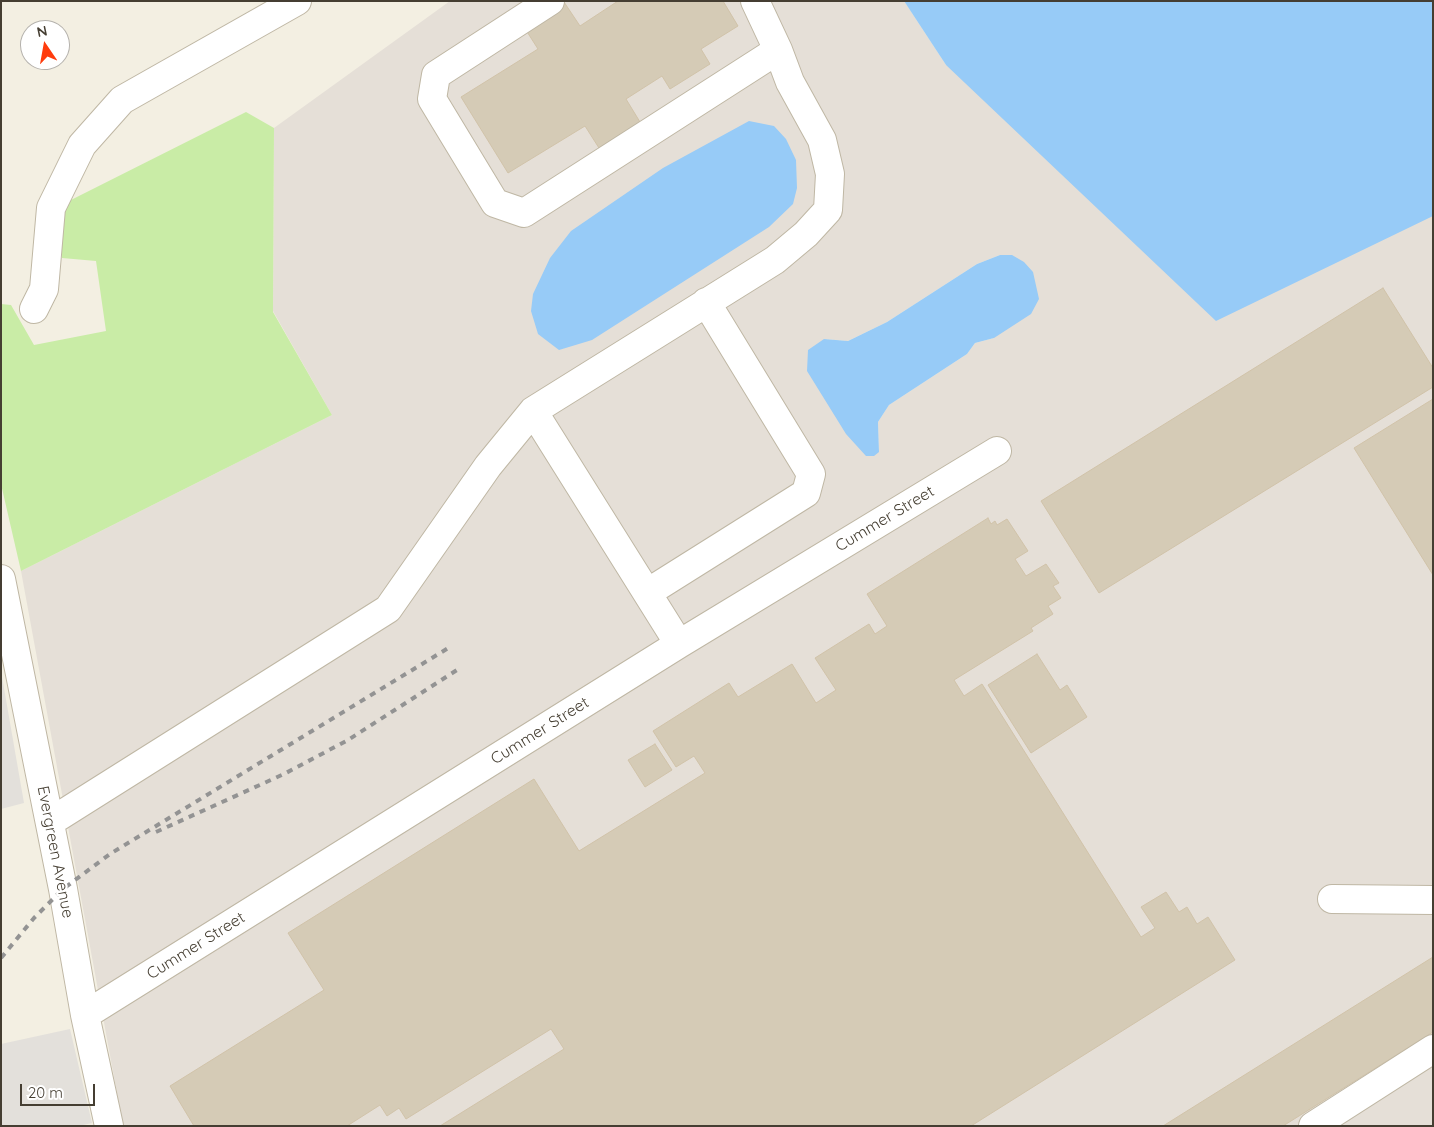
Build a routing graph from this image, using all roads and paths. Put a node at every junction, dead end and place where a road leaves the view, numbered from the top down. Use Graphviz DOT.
graph roads {
  1 [pos="297,1"];
  2 [pos="550,1"];
  3 [pos="755,1"];
  4 [pos="778,50"];
  5 [pos="706,302"];
  6 [pos="34,309"];
  7 [pos="533,411"];
  8 [pos="997,451"];
  9 [pos="1,579"];
  10 [pos="647,593"];
  11 [pos="680,644"];
  12 [pos="50,822"];
  13 [pos="1332,899"];
  14 [pos="1433,900"];
  15 [pos="85,1015"];
  16 [pos="1433,1049"];
  17 [pos="109,1126"];
  18 [pos="1313,1126"];
  1 -- 6 [label="street"];
  2 -- 4 [label="street"];
  3 -- 4 [label="street"];
  4 -- 5 [label="street"];
  5 -- 7 [label="street"];
  5 -- 10 [label="street"];
  7 -- 10 [label="street"];
  7 -- 12 [label="street"];
  8 -- 11 [label="street, Cummer Street"];
  9 -- 12 [label="street, Evergreen Avenue"];
  10 -- 11 [label="street"];
  11 -- 15 [label="street, Cummer Street"];
  12 -- 15 [label="street, Evergreen Avenue"];
  13 -- 14 [label="street"];
  15 -- 17 [label="street, Evergreen Avenue"];
  16 -- 18 [label="street"];
}
